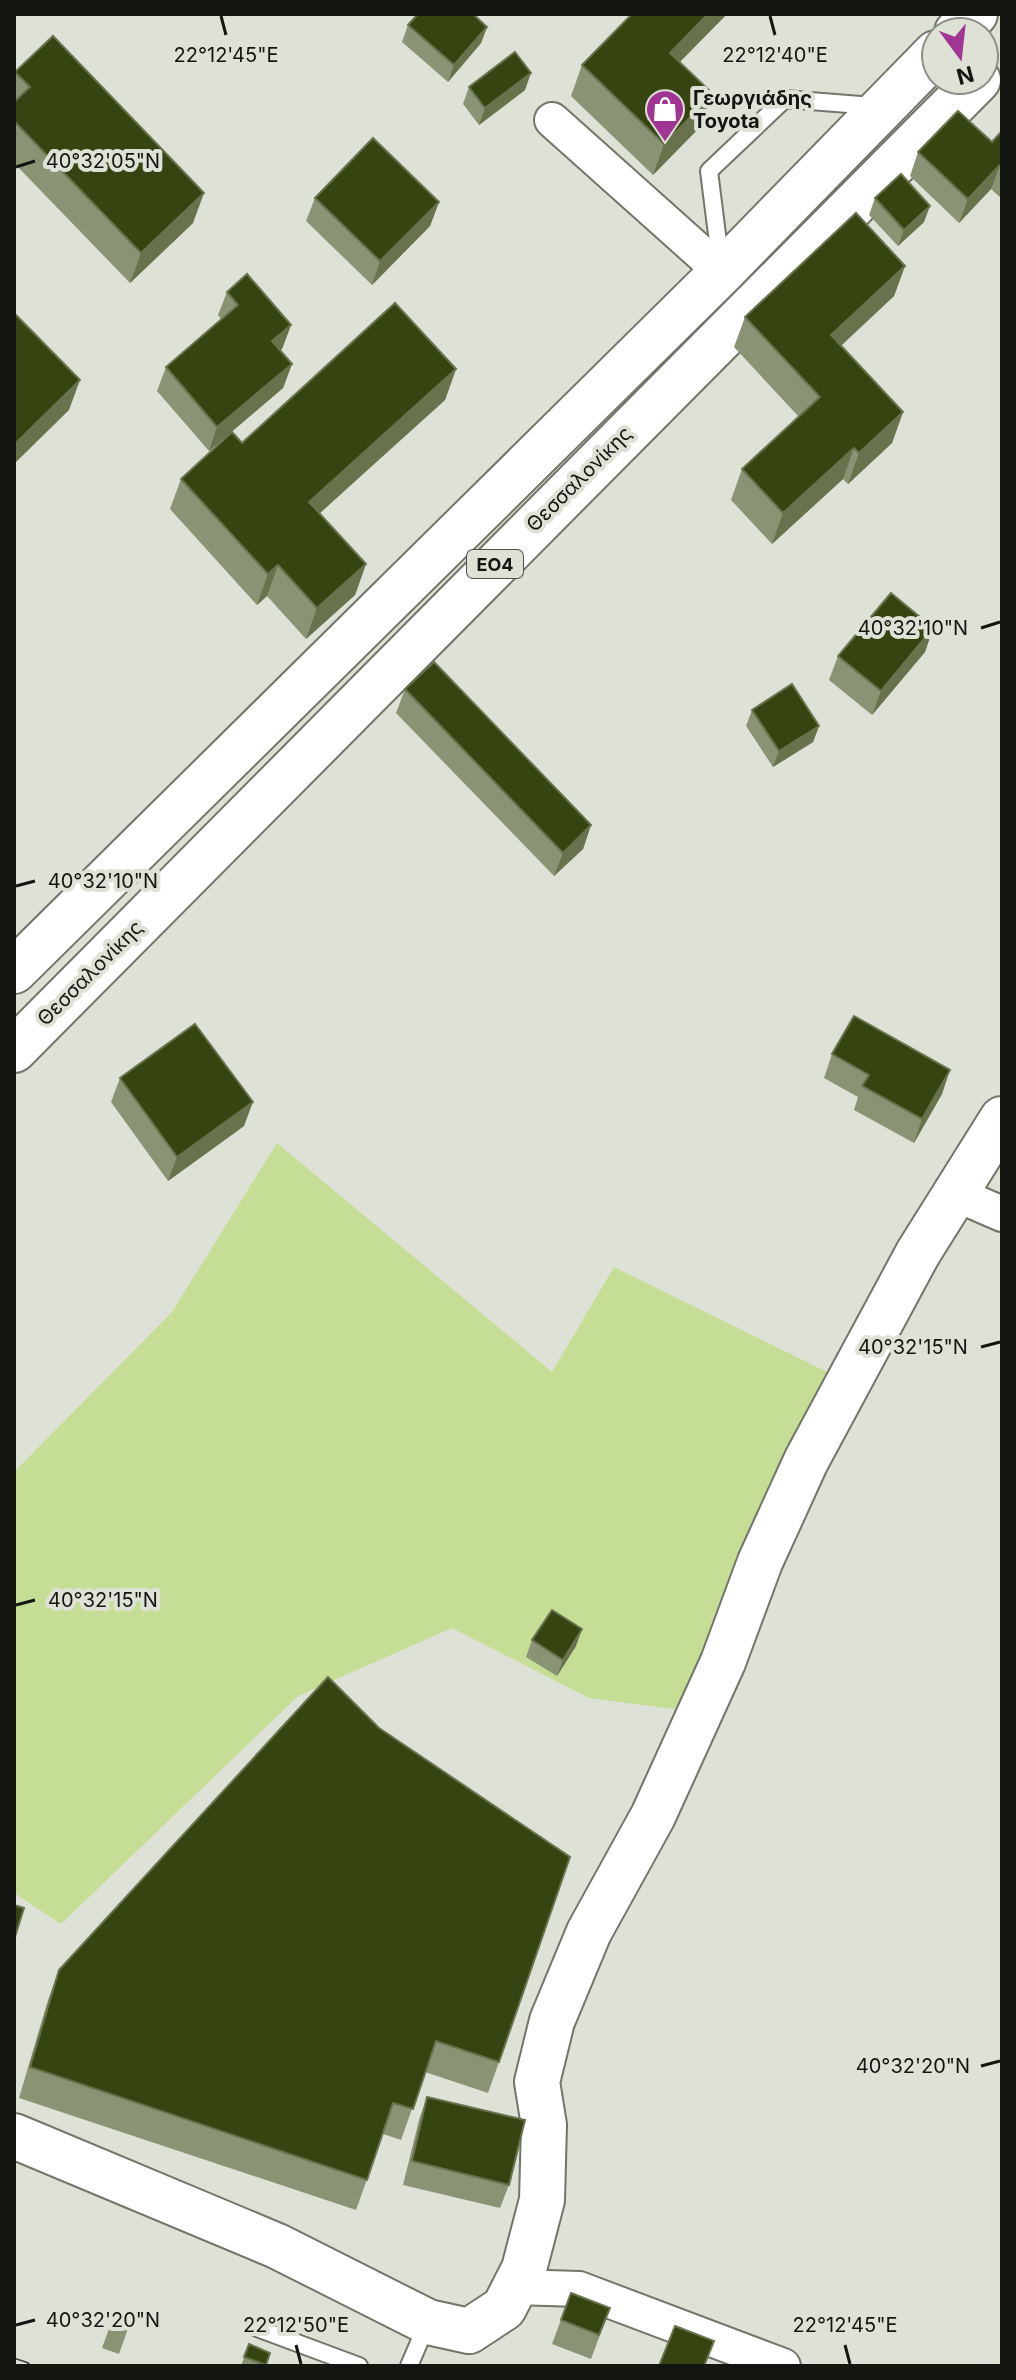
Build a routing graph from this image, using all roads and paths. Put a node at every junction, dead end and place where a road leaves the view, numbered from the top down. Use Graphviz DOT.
graph roads {
  1 [pos="920,69"];
  2 [pos="962,96"];
  3 [pos="883,107"];
  4 [pos="552,120"];
  5 [pos="722,272"];
  6 [pos="14,971"];
  7 [pos="14,1050"];
  8 [pos="1002,1119"];
  9 [pos="956,1194"];
  10 [pos="1002,1214"];
  11 [pos="14,2136"];
  12 [pos="515,2287"];
  13 [pos="428,2322"];
  14 [pos="257,2328"];
  15 [pos="359,2366"];
  16 [pos="409,2366"];
  17 [pos="783,2366"];
  1 -- 3 [label="main road, ΕΟ4"];
  2 -- 7 [label="main road, Θεσσαλονίκης / ΕΟ4"];
  3 -- 5 [label="main road, ΕΟ4"];
  3 -- 5 [label="lane"];
  4 -- 5 [label="street"];
  5 -- 6 [label="main road, ΕΟ4"];
  8 -- 9 [label="main road"];
  9 -- 10 [label="street"];
  9 -- 12 [label="main road"];
  11 -- 13 [label="main road"];
  12 -- 13 [label="main road"];
  12 -- 17 [label="street"];
  13 -- 16 [label="lane"];
  14 -- 15 [label="lane"];
}
